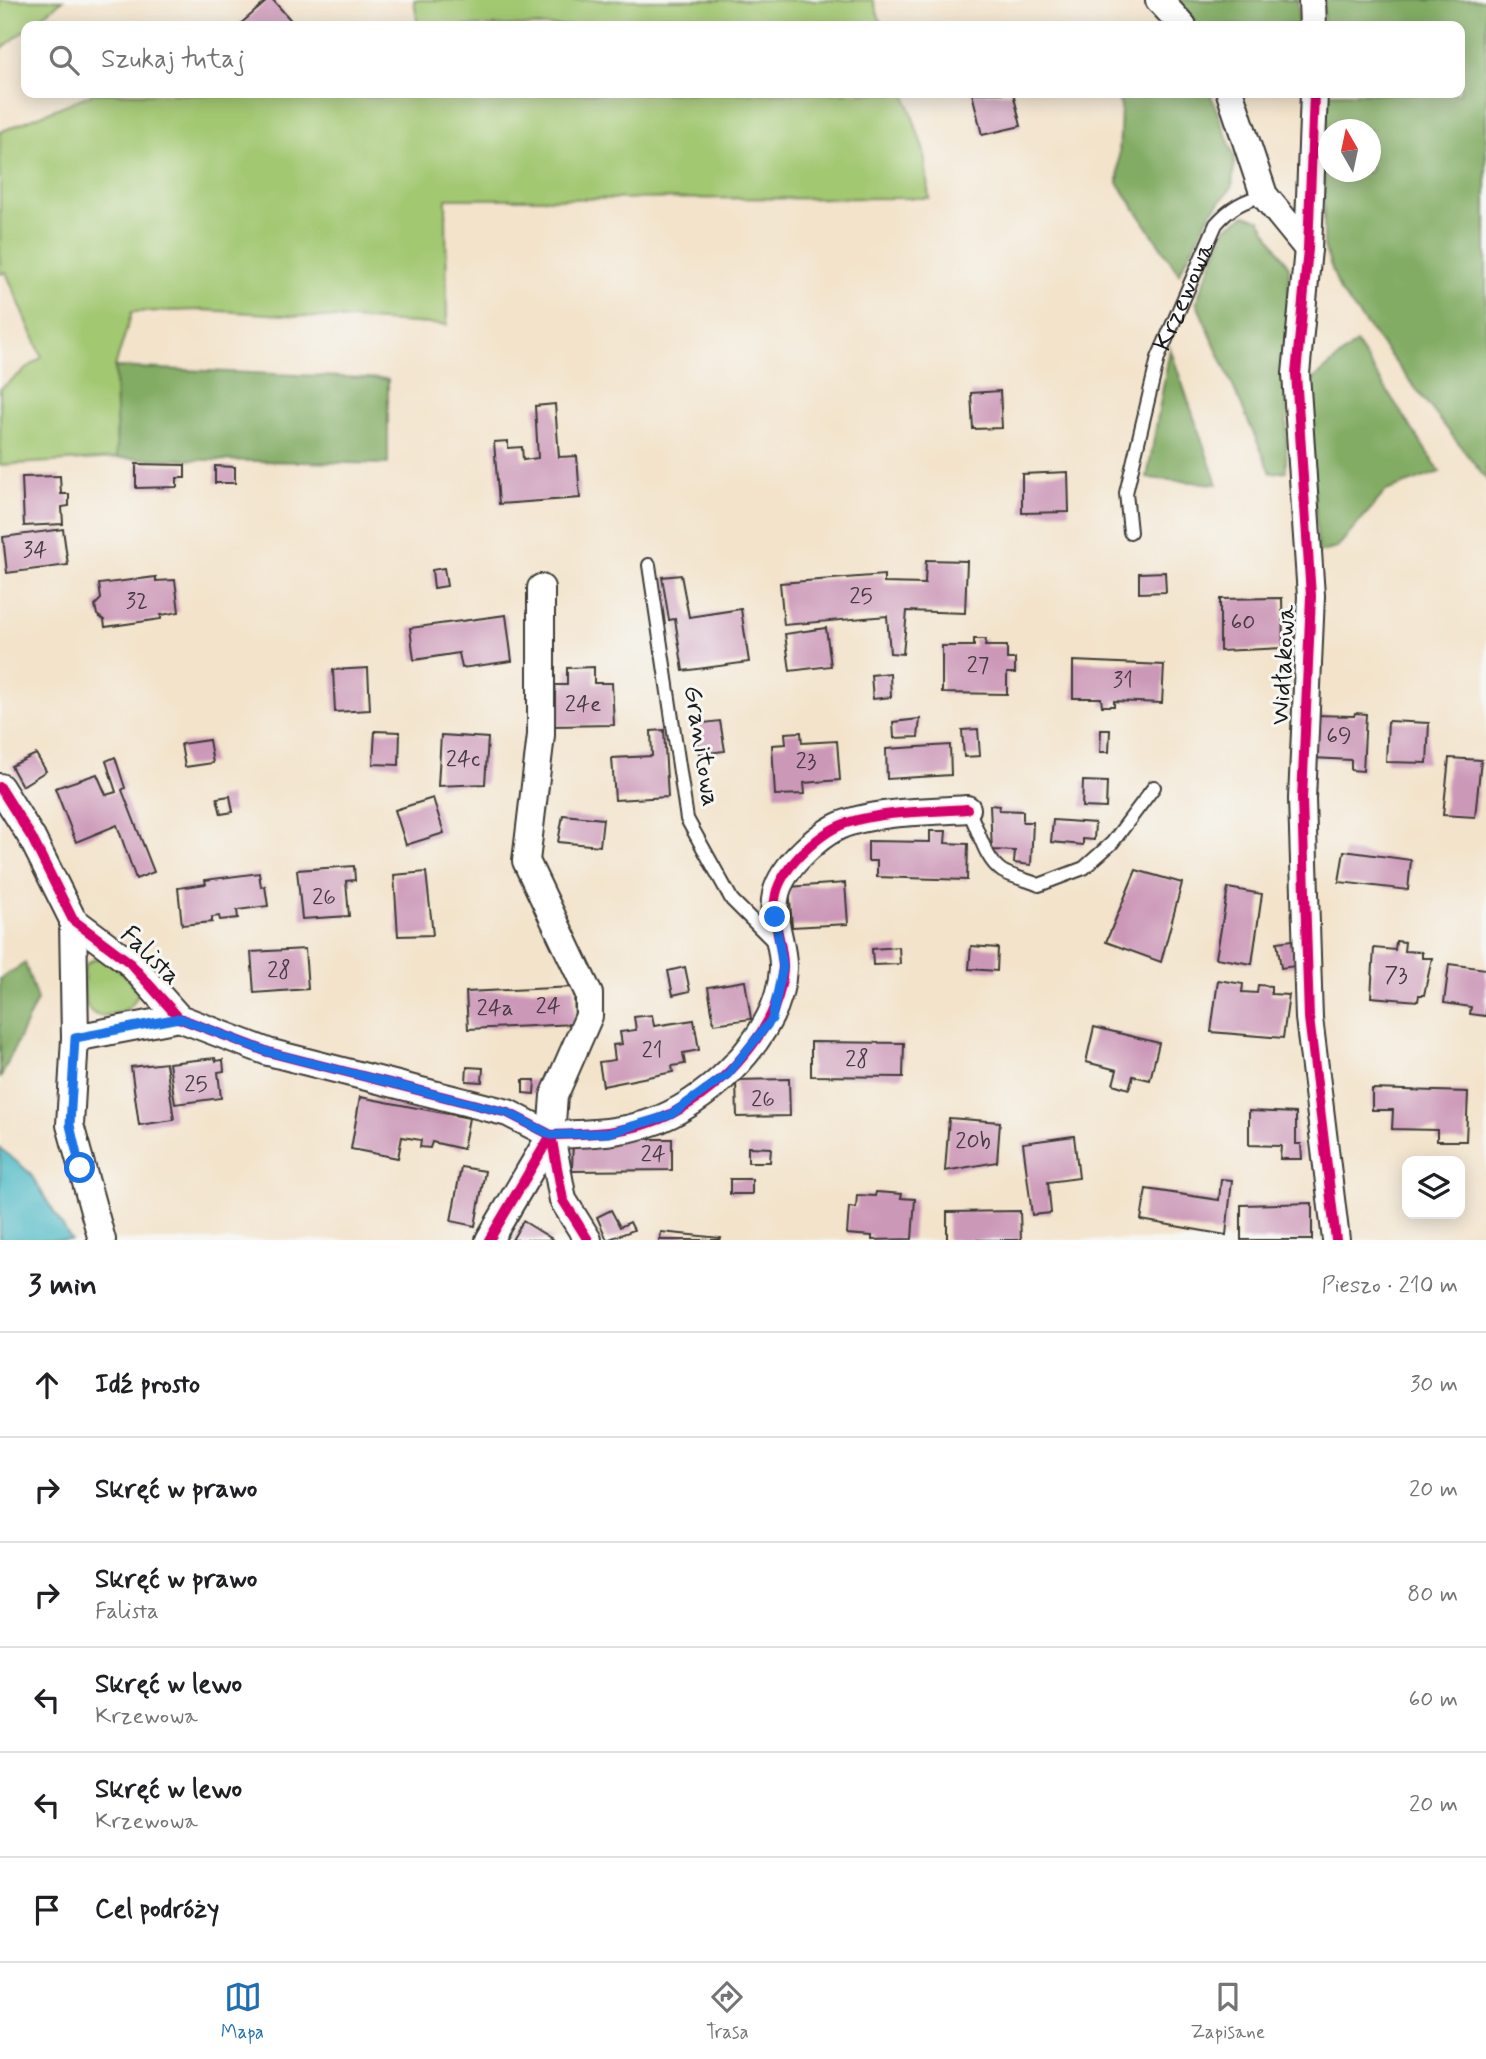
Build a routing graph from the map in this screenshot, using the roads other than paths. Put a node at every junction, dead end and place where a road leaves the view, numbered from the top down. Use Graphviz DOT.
graph roads {
  1 [pos="1159,0"];
  2 [pos="1312,0"];
  3 [pos="1178,21"];
  4 [pos="1313,21"];
  5 [pos="1232,98"];
  6 [pos="1314,98"];
  7 [pos="1264,195"];
  8 [pos="1308,249"];
  9 [pos="1130,532"];
  10 [pos="649,565"];
  11 [pos="541,588"];
  12 [pos="0,787"];
  13 [pos="1154,787"];
  14 [pos="967,809"];
  15 [pos="73,919"];
  16 [pos="779,947"];
  17 [pos="179,1018"];
  18 [pos="75,1038"];
  19 [pos="551,1135"];
  20 [pos="102,1240"];
  21 [pos="489,1240"];
  22 [pos="588,1240"];
  23 [pos="1335,1240"];
  1 -- 3 [label="street"];
  2 -- 4 [label="street"];
  5 -- 7 [label="street"];
  6 -- 8 [label="street, Widłakowa"];
  7 -- 8 [label="street"];
  7 -- 9 [label="lane, Krzewowa"];
  8 -- 23 [label="street, Widłakowa"];
  10 -- 16 [label="lane, Granitowa"];
  11 -- 19 [label="street"];
  12 -- 15 [label="street, Falista"];
  13 -- 14 [label="lane"];
  14 -- 16 [label="street"];
  15 -- 17 [label="street, Falista"];
  15 -- 18 [label="street"];
  16 -- 19 [label="street"];
  17 -- 18 [label="street"];
  17 -- 19 [label="street, Falista"];
  18 -- 20 [label="street"];
  19 -- 21 [label="street"];
  19 -- 22 [label="street"];
}
